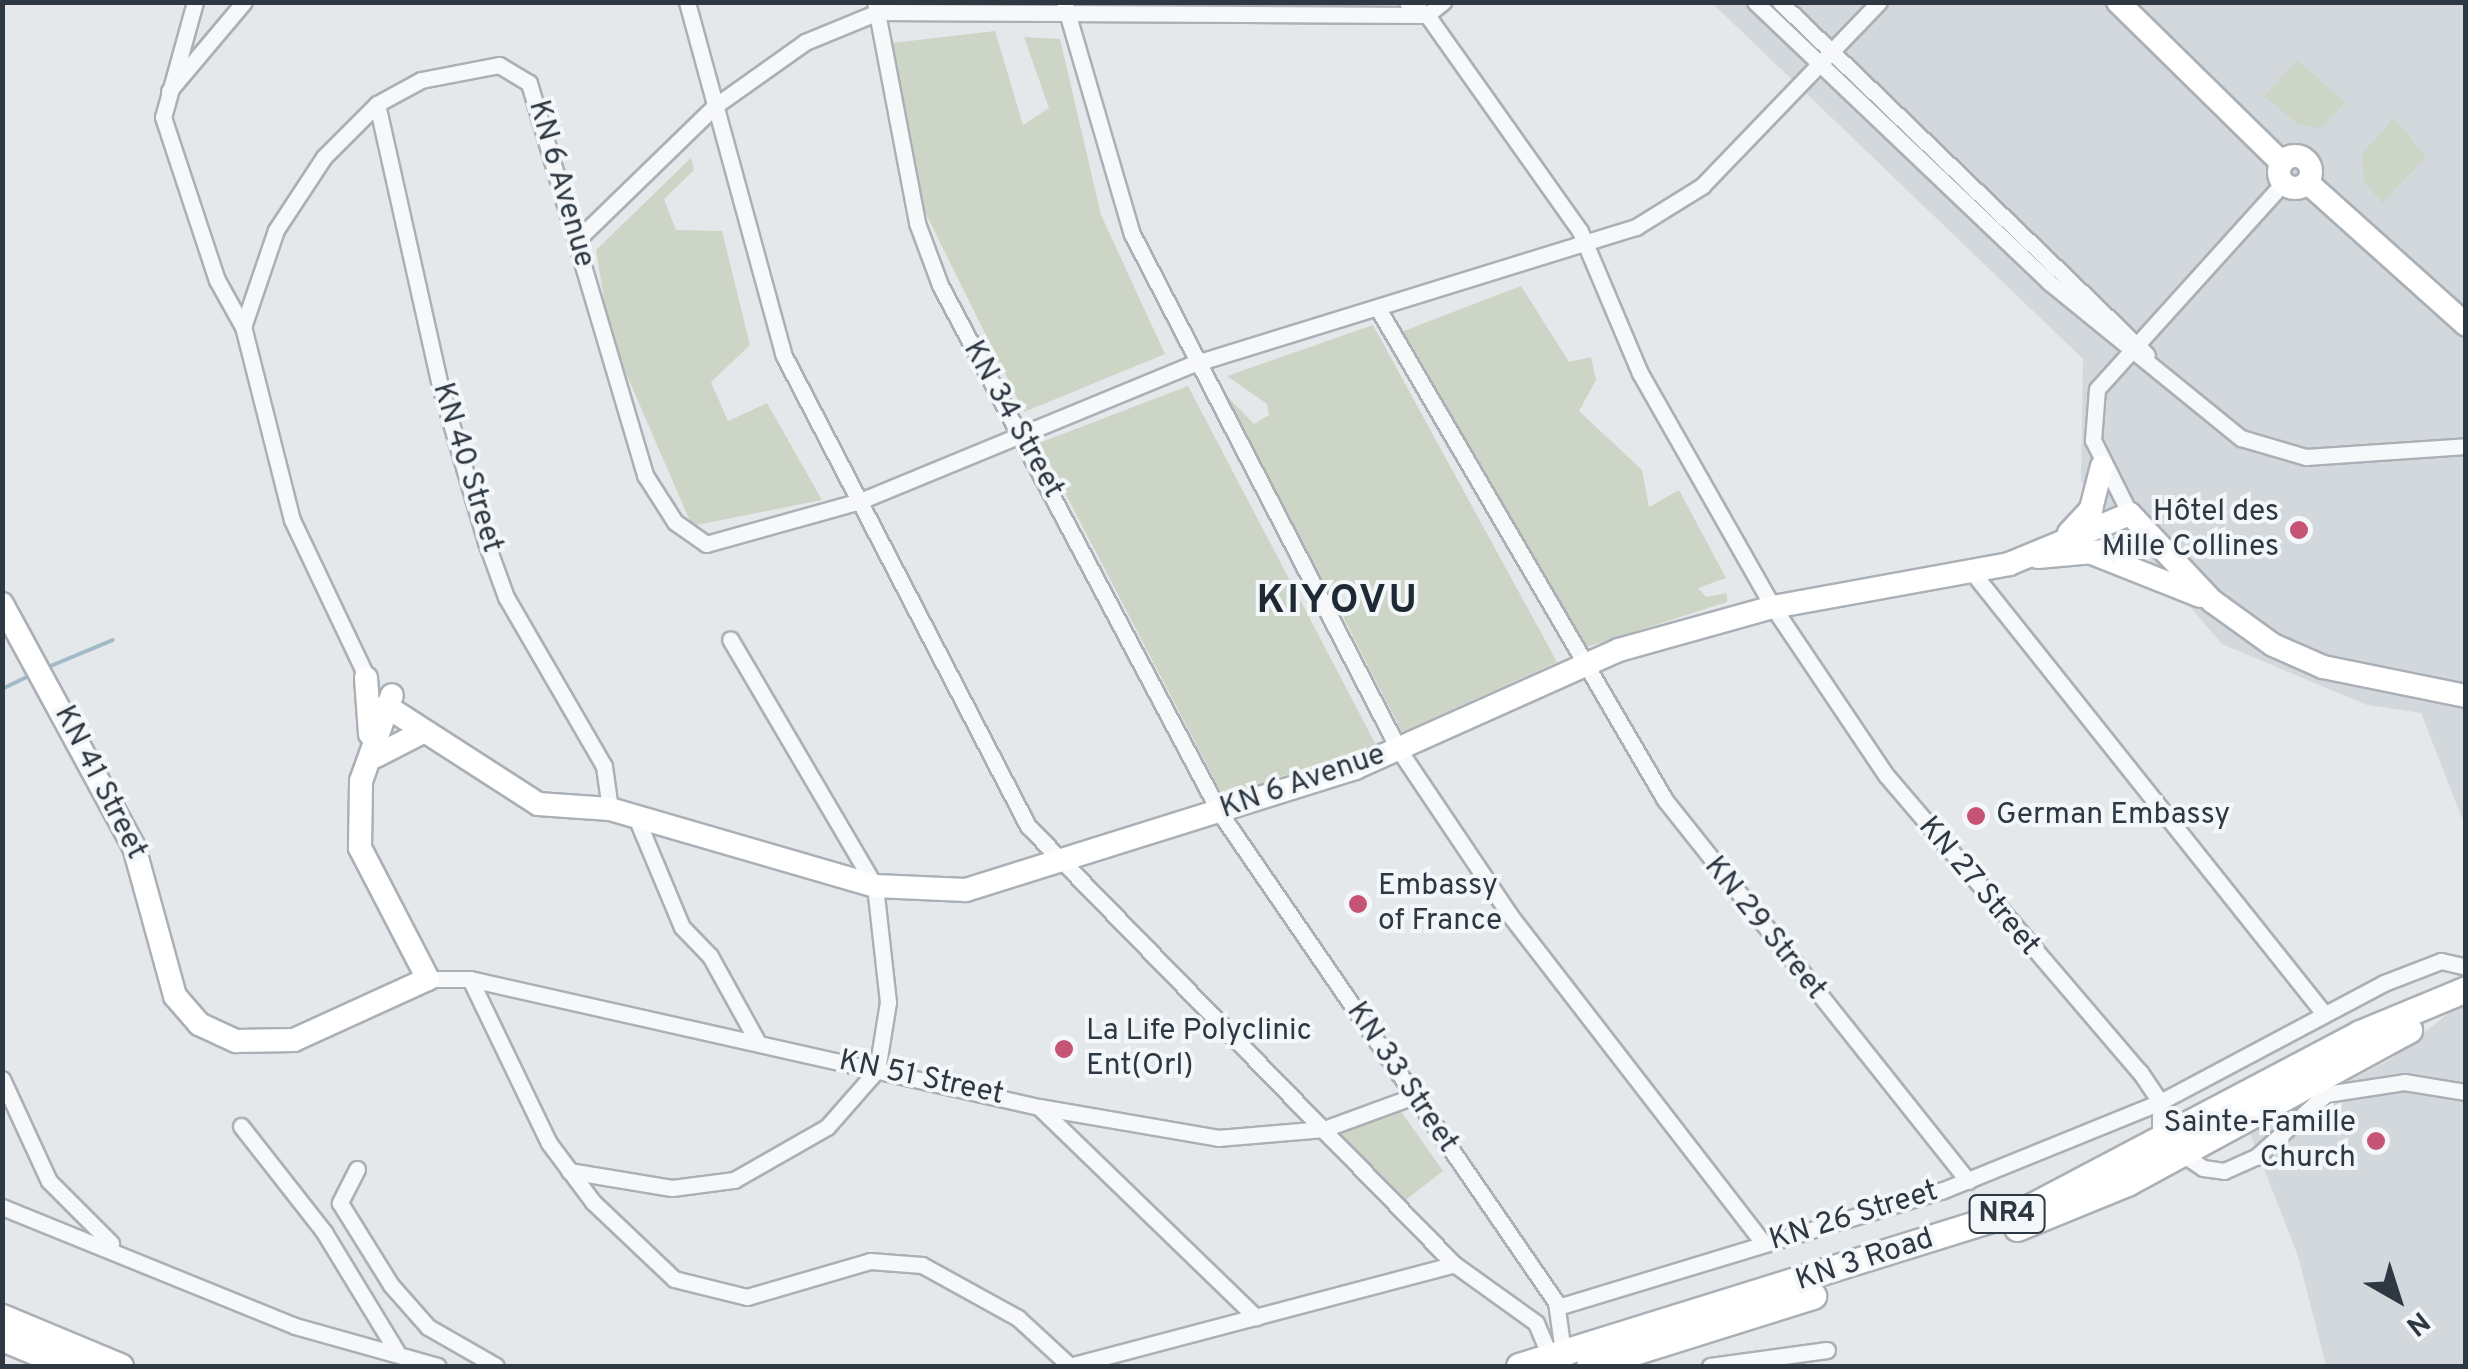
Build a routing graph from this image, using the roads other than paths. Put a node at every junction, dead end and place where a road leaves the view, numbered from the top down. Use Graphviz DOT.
graph roads {
  1 [pos="196,2"];
  2 [pos="244,2"];
  3 [pos="687,2"];
  4 [pos="1406,2"];
  5 [pos="1442,2"];
  6 [pos="1755,2"];
  7 [pos="1780,2"];
  8 [pos="1878,2"];
  9 [pos="2118,2"];
  10 [pos="876,7"];
  11 [pos="1065,8"];
  12 [pos="1427,15"];
  13 [pos="1828,59"];
  14 [pos="162,99"];
  15 [pos="377,104"];
  16 [pos="715,106"];
  17 [pos="2282,173"];
  18 [pos="578,239"];
  19 [pos="1585,243"];
  20 [pos="1380,312"];
  21 [pos="2466,324"];
  22 [pos="243,328"];
  23 [pos="2134,347"];
  24 [pos="1194,364"];
  25 [pos="1022,433"];
  26 [pos="2466,446"];
  27 [pos="2102,466"];
  28 [pos="860,502"];
  29 [pos="2130,514"];
  30 [pos="2150,536"];
  31 [pos="2064,538"];
  32 [pos="2092,553"];
  33 [pos="2029,557"];
  34 [pos="1973,573"];
  35 [pos="2212,601"];
  36 [pos="2,604"];
  37 [pos="1773,608"];
  38 [pos="339,629"];
  39 [pos="730,639"];
  40 [pos="1584,662"];
  41 [pos="366,678"];
  42 [pos="2466,696"];
  43 [pos="394,705"];
  44 [pos="421,733"];
  45 [pos="1399,750"];
  46 [pos="372,752"];
  47 [pos="568,804"];
  48 [pos="610,809"];
  49 [pos="1220,813"];
  50 [pos="638,822"];
  51 [pos="1060,863"];
  52 [pos="875,886"];
  53 [pos="2466,967"];
  54 [pos="470,978"];
  55 [pos="428,979"];
  56 [pos="2466,989"];
  57 [pos="2466,1008"];
  58 [pos="2322,1012"];
  59 [pos="758,1044"];
  60 [pos="877,1070"];
  61 [pos="2,1079"];
  62 [pos="2466,1092"];
  63 [pos="1414,1096"];
  64 [pos="2160,1102"];
  65 [pos="1038,1107"];
  66 [pos="240,1126"];
  67 [pos="1324,1129"];
  68 [pos="2160,1138"];
  69 [pos="2185,1153"];
  70 [pos="357,1169"];
  71 [pos="569,1171"];
  72 [pos="1968,1181"];
  73 [pos="2,1206"];
  74 [pos="1764,1244"];
  75 [pos="114,1246"];
  76 [pos="1454,1264"];
  77 [pos="1558,1306"];
  78 [pos="2,1317"];
  79 [pos="1256,1317"];
  80 [pos="2,1338"];
  81 [pos="1827,1350"];
  82 [pos="397,1352"];
  83 [pos="1559,1359"];
  84 [pos="70,1366"];
  85 [pos="120,1366"];
  86 [pos="437,1366"];
  87 [pos="496,1366"];
  88 [pos="1070,1366"];
  89 [pos="1519,1366"];
  90 [pos="1589,1366"];
  91 [pos="1710,1366"];
  1 -- 14 [label="street"];
  2 -- 14 [label="street"];
  3 -- 16 [label="street"];
  4 -- 12 [label="street"];
  5 -- 12 [label="street"];
  6 -- 13 [label="street"];
  7 -- 13 [label="street"];
  8 -- 13 [label="street, KN 6 Avenue"];
  9 -- 17 [label="main road"];
  10 -- 11 [label="street"];
  10 -- 16 [label="street"];
  10 -- 25 [label="street, KN 34 Street"];
  11 -- 12 [label="street"];
  11 -- 24 [label="street"];
  12 -- 19 [label="street, KN 27 Street"];
  13 -- 19 [label="street, KN 6 Avenue"];
  13 -- 23 [label="street"];
  14 -- 22 [label="street"];
  15 -- 18 [label="street, KN 6 Avenue"];
  15 -- 22 [label="street, KN 6 Avenue"];
  15 -- 48 [label="street, KN 40 Street"];
  16 -- 18 [label="street"];
  16 -- 28 [label="street"];
  17 -- 21 [label="main road"];
  17 -- 23 [label="street"];
  18 -- 28 [label="street, KN 6 Avenue"];
  19 -- 20 [label="street, KN 6 Avenue"];
  19 -- 37 [label="street, KN 27 Street"];
  20 -- 24 [label="street, KN 6 Avenue"];
  20 -- 40 [label="street, KN 29 Street"];
  22 -- 38 [label="street, KN 6 Avenue"];
  23 -- 26 [label="street"];
  23 -- 27 [label="street"];
  24 -- 25 [label="street, KN 6 Avenue"];
  24 -- 45 [label="street"];
  25 -- 28 [label="street, KN 6 Avenue"];
  25 -- 49 [label="street, KN 34 Street"];
  27 -- 29 [label="street"];
  27 -- 31 [label="main road"];
  28 -- 51 [label="street"];
  29 -- 30 [label="main road"];
  29 -- 31 [label="main road, KN 6 Avenue"];
  30 -- 32 [label="main road, KN 6 Avenue"];
  30 -- 35 [label="main road"];
  31 -- 33 [label="main road, KN 6 Avenue"];
  32 -- 33 [label="main road, KN 6 Avenue"];
  32 -- 35 [label="main road"];
  33 -- 34 [label="main road, KN 6 Avenue"];
  34 -- 37 [label="main road, KN 6 Avenue"];
  34 -- 58 [label="street"];
  35 -- 42 [label="main road"];
  36 -- 55 [label="main road, KN 41 Street"];
  37 -- 40 [label="main road, KN 6 Avenue"];
  37 -- 64 [label="street, KN 27 Street"];
  38 -- 41 [label="street, KN 6 Avenue"];
  38 -- 43 [label="street, KN 6 Avenue"];
  39 -- 52 [label="street"];
  40 -- 45 [label="main road, KN 6 Avenue"];
  40 -- 72 [label="street, KN 29 Street"];
  41 -- 43 [label="street, KN 6 Avenue"];
  41 -- 46 [label="main road"];
  43 -- 44 [label="main road, KN 6 Avenue"];
  43 -- 46 [label="main road"];
  43 -- 47 [label="main road, KN 6 Avenue"];
  44 -- 46 [label="main road"];
  44 -- 47 [label="main road, KN 6 Avenue"];
  45 -- 49 [label="main road, KN 6 Avenue"];
  45 -- 74 [label="street"];
  46 -- 55 [label="main road"];
  47 -- 48 [label="main road, KN 6 Avenue"];
  48 -- 50 [label="main road, KN 6 Avenue"];
  49 -- 51 [label="main road, KN 6 Avenue"];
  49 -- 63 [label="street, KN 33 Street"];
  50 -- 52 [label="main road, KN 6 Avenue"];
  50 -- 59 [label="street"];
  51 -- 52 [label="main road, KN 6 Avenue"];
  51 -- 67 [label="street"];
  52 -- 60 [label="street"];
  53 -- 58 [label="street, KN 26 Street"];
  54 -- 55 [label="street, KN 51 Street"];
  54 -- 59 [label="street, KN 51 Street"];
  54 -- 71 [label="street"];
  56 -- 68 [label="highway, KN 3 Road / NR4"];
  57 -- 69 [label="highway, KN 3 Road / NR4"];
  58 -- 64 [label="street, KN 26 Street"];
  59 -- 60 [label="street, KN 51 Street"];
  60 -- 65 [label="street, KN 51 Street"];
  60 -- 71 [label="street"];
  61 -- 75 [label="street"];
  62 -- 69 [label="street"];
  63 -- 67 [label="street, KN 51 Street"];
  63 -- 77 [label="street, KN 33 Street"];
  64 -- 68 [label="street"];
  64 -- 72 [label="street, KN 26 Street"];
  65 -- 67 [label="street, KN 51 Street"];
  65 -- 79 [label="street"];
  66 -- 82 [label="street"];
  67 -- 76 [label="street"];
  68 -- 69 [label="street"];
  68 -- 83 [label="highway, KN 3 Road / NR4"];
  69 -- 90 [label="highway, KN 3 Road / NR4"];
  70 -- 87 [label="street"];
  71 -- 88 [label="street"];
  72 -- 74 [label="street, KN 26 Street"];
  73 -- 75 [label="street"];
  74 -- 77 [label="street, KN 26 Street"];
  75 -- 82 [label="street"];
  76 -- 79 [label="street"];
  76 -- 83 [label="street"];
  77 -- 83 [label="street, KN 33 Street"];
  78 -- 85 [label="highway"];
  79 -- 88 [label="street"];
  80 -- 84 [label="highway"];
  81 -- 91 [label="street"];
  82 -- 86 [label="street"];
  83 -- 89 [label="highway, KN 3 Road / NR4"];
}
